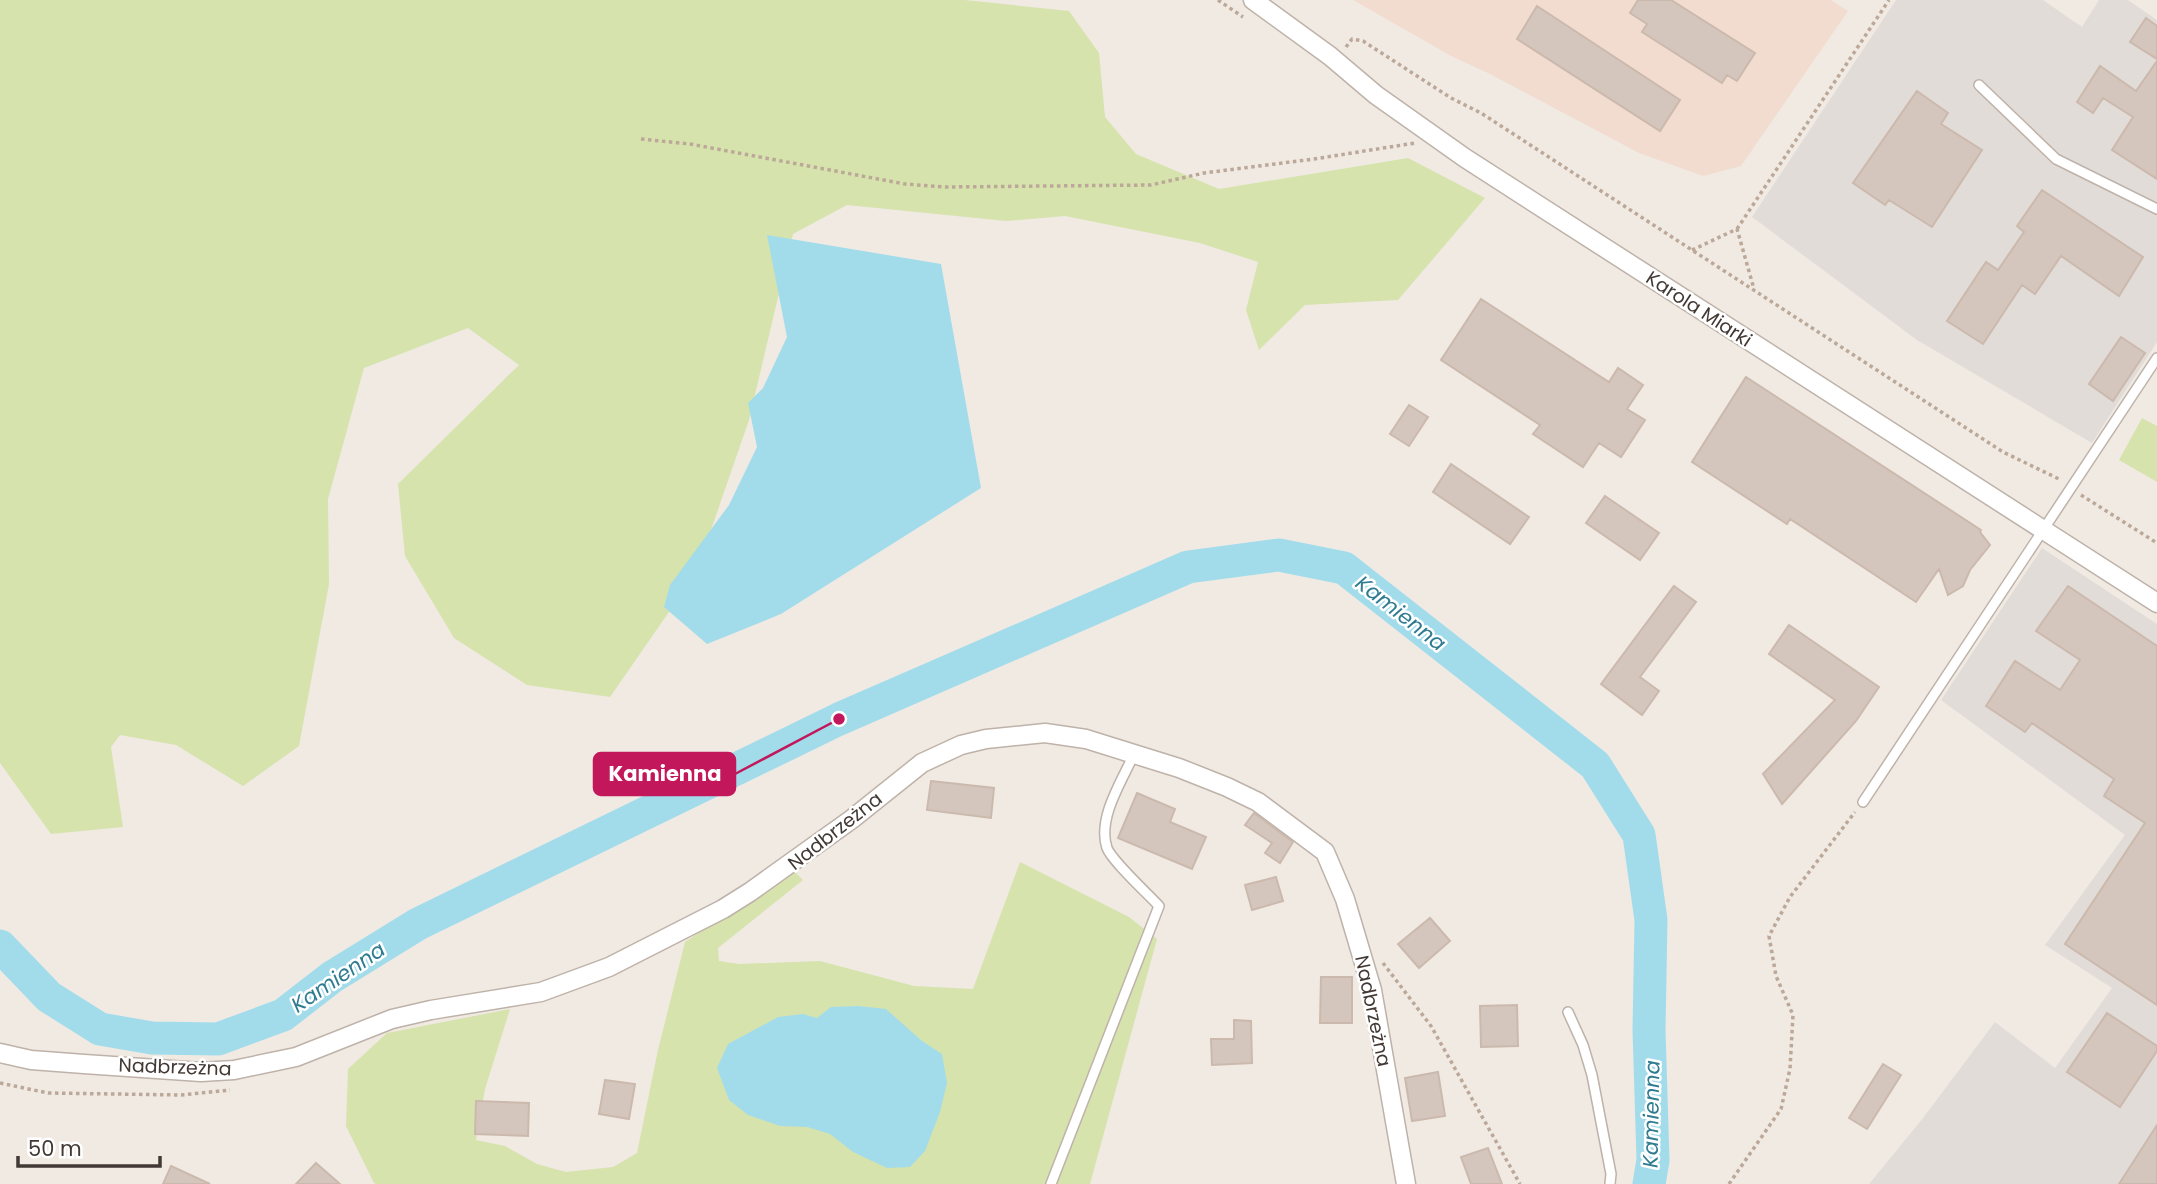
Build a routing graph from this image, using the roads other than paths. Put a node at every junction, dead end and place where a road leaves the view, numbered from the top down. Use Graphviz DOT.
graph roads {
  1 [pos="1253,0"];
  2 [pos="1979,85"];
  3 [pos="2157,209"];
  4 [pos="2157,358"];
  5 [pos="2044,530"];
  6 [pos="2157,603"];
  7 [pos="1134,754"];
  8 [pos="1863,802"];
  9 [pos="1568,1012"];
  10 [pos="0,1053"];
  11 [pos="1051,1184"];
  12 [pos="1406,1184"];
  13 [pos="1610,1184"];
  1 -- 5 [label="street, Karola Miarki"];
  2 -- 3 [label="lane"];
  4 -- 5 [label="lane"];
  5 -- 6 [label="street, Karola Miarki"];
  5 -- 8 [label="lane"];
  7 -- 10 [label="street, Nadbrzeżna"];
  7 -- 11 [label="lane"];
  7 -- 12 [label="street, Nadbrzeżna"];
  9 -- 13 [label="lane"];
}
